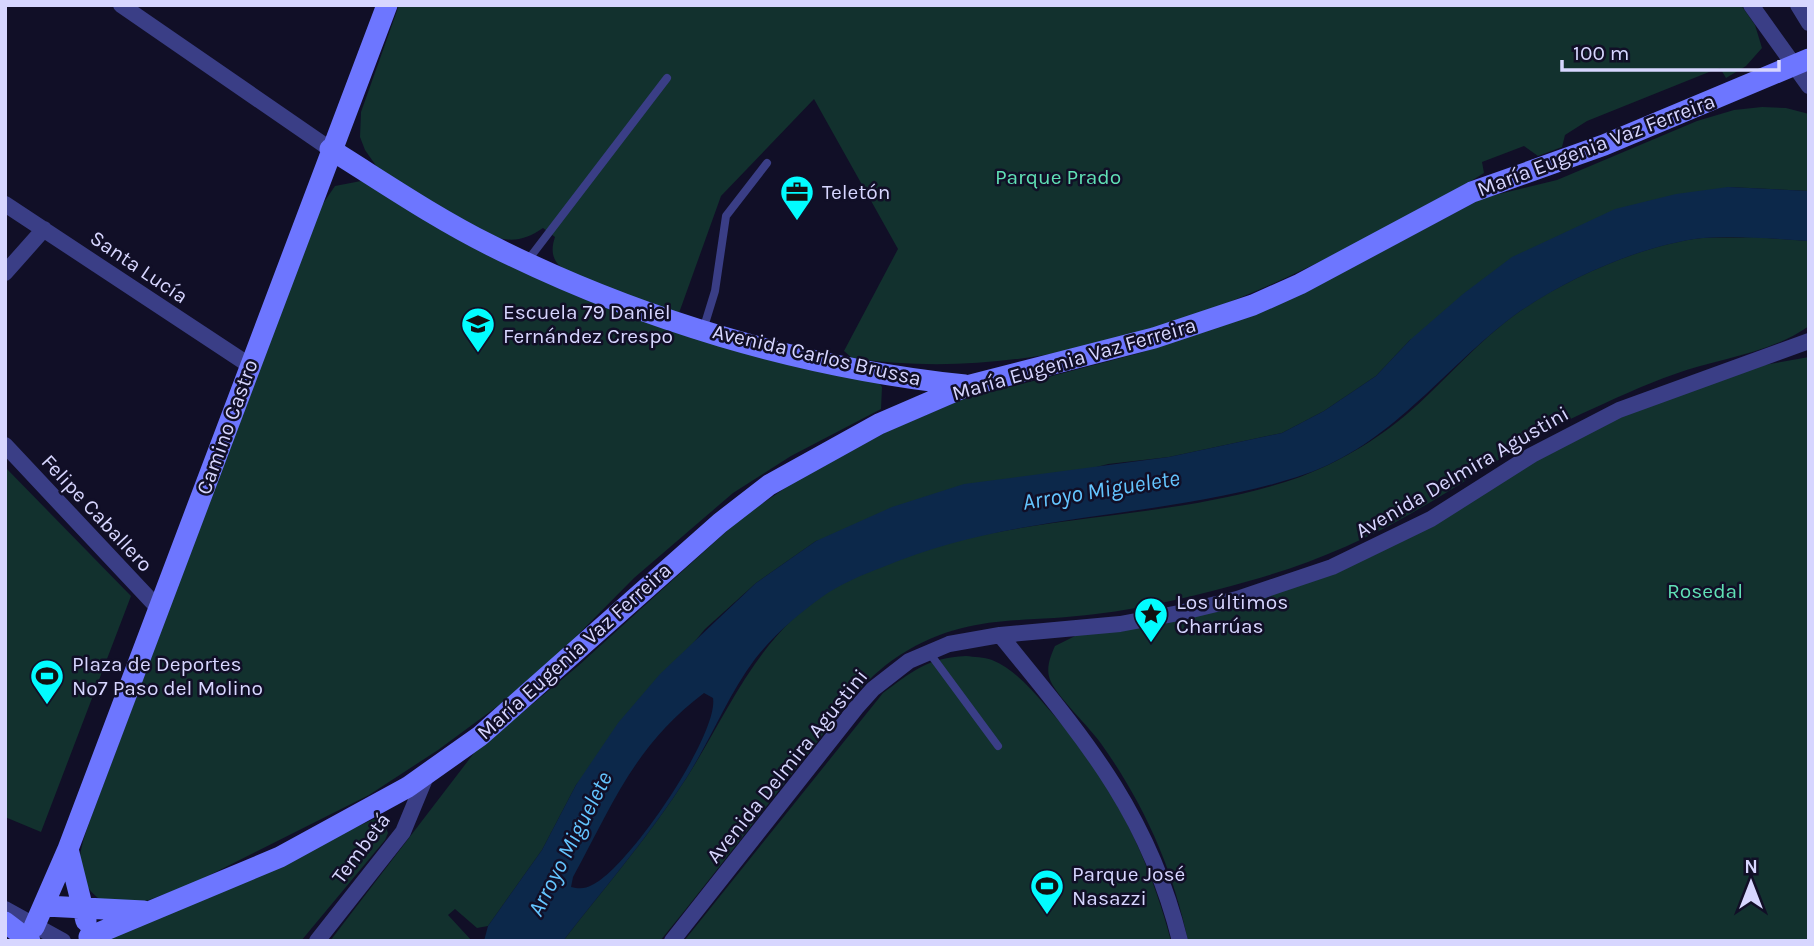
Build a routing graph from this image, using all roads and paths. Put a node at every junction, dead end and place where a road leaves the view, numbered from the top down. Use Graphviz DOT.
graph roads {
  1 [pos="387,5"];
  2 [pos="1751,5"];
  3 [pos="1798,5"];
  4 [pos="129,7"];
  5 [pos="1809,23"];
  6 [pos="1800,63"];
  7 [pos="667,78"];
  8 [pos="1809,86"];
  9 [pos="330,149"];
  10 [pos="767,163"];
  11 [pos="5,204"];
  12 [pos="44,229"];
  13 [pos="526,262"];
  14 [pos="5,273"];
  15 [pos="703,330"];
  16 [pos="1809,341"];
  17 [pos="1809,352"];
  18 [pos="1777,355"];
  19 [pos="249,365"];
  20 [pos="967,386"];
  21 [pos="5,445"];
  22 [pos="159,609"];
  23 [pos="1000,635"];
  24 [pos="928,652"];
  25 [pos="998,746"];
  26 [pos="427,774"];
  27 [pos="68,849"];
  28 [pos="44,906"];
  29 [pos="82,908"];
  30 [pos="5,909"];
  31 [pos="150,911"];
  32 [pos="5,922"];
  33 [pos="30,936"];
  34 [pos="88,939"];
  35 [pos="63,941"];
  36 [pos="317,941"];
  37 [pos="672,941"];
  38 [pos="1180,941"];
  1 -- 9 [label="street, Camino Castro"];
  2 -- 6 [label="street"];
  3 -- 5 [label="street"];
  4 -- 9 [label="street"];
  6 -- 8 [label="street"];
  6 -- 20 [label="street, María Eugenia Vaz Ferreira"];
  7 -- 13 [label="lane"];
  9 -- 13 [label="street, Avenida Carlos Brussa"];
  9 -- 19 [label="street, Camino Castro"];
  10 -- 15 [label="lane"];
  11 -- 12 [label="street, Santa Lucía"];
  12 -- 14 [label="street"];
  12 -- 19 [label="street, Santa Lucía"];
  13 -- 15 [label="street, Avenida Carlos Brussa"];
  15 -- 20 [label="street, Avenida Carlos Brussa"];
  16 -- 18 [label="street, Avenida Delmira Agustini"];
  17 -- 18 [label="street, Avenida Delmira Agustini"];
  18 -- 23 [label="street, Avenida Delmira Agustini"];
  19 -- 22 [label="street, Camino Castro"];
  20 -- 26 [label="street, María Eugenia Vaz Ferreira"];
  21 -- 22 [label="street, Felipe Caballero"];
  22 -- 27 [label="street, Camino Castro"];
  23 -- 24 [label="street, Avenida Delmira Agustini"];
  23 -- 38 [label="street"];
  24 -- 25 [label="lane"];
  24 -- 37 [label="street, Avenida Delmira Agustini"];
  26 -- 31 [label="street, María Eugenia Vaz Ferreira"];
  26 -- 36 [label="street, Tembetá"];
  27 -- 28 [label="street, Camino Castro"];
  27 -- 29 [label="street"];
  28 -- 29 [label="street, María Eugenia Vaz Ferreira"];
  28 -- 33 [label="street, Camino Castro"];
  29 -- 31 [label="street, María Eugenia Vaz Ferreira"];
  29 -- 34 [label="street, María Eugenia Vaz Ferreira"];
  30 -- 33 [label="street"];
  31 -- 34 [label="street, María Eugenia Vaz Ferreira"];
  32 -- 33 [label="street, bridge"];
  33 -- 35 [label="street"];
}
